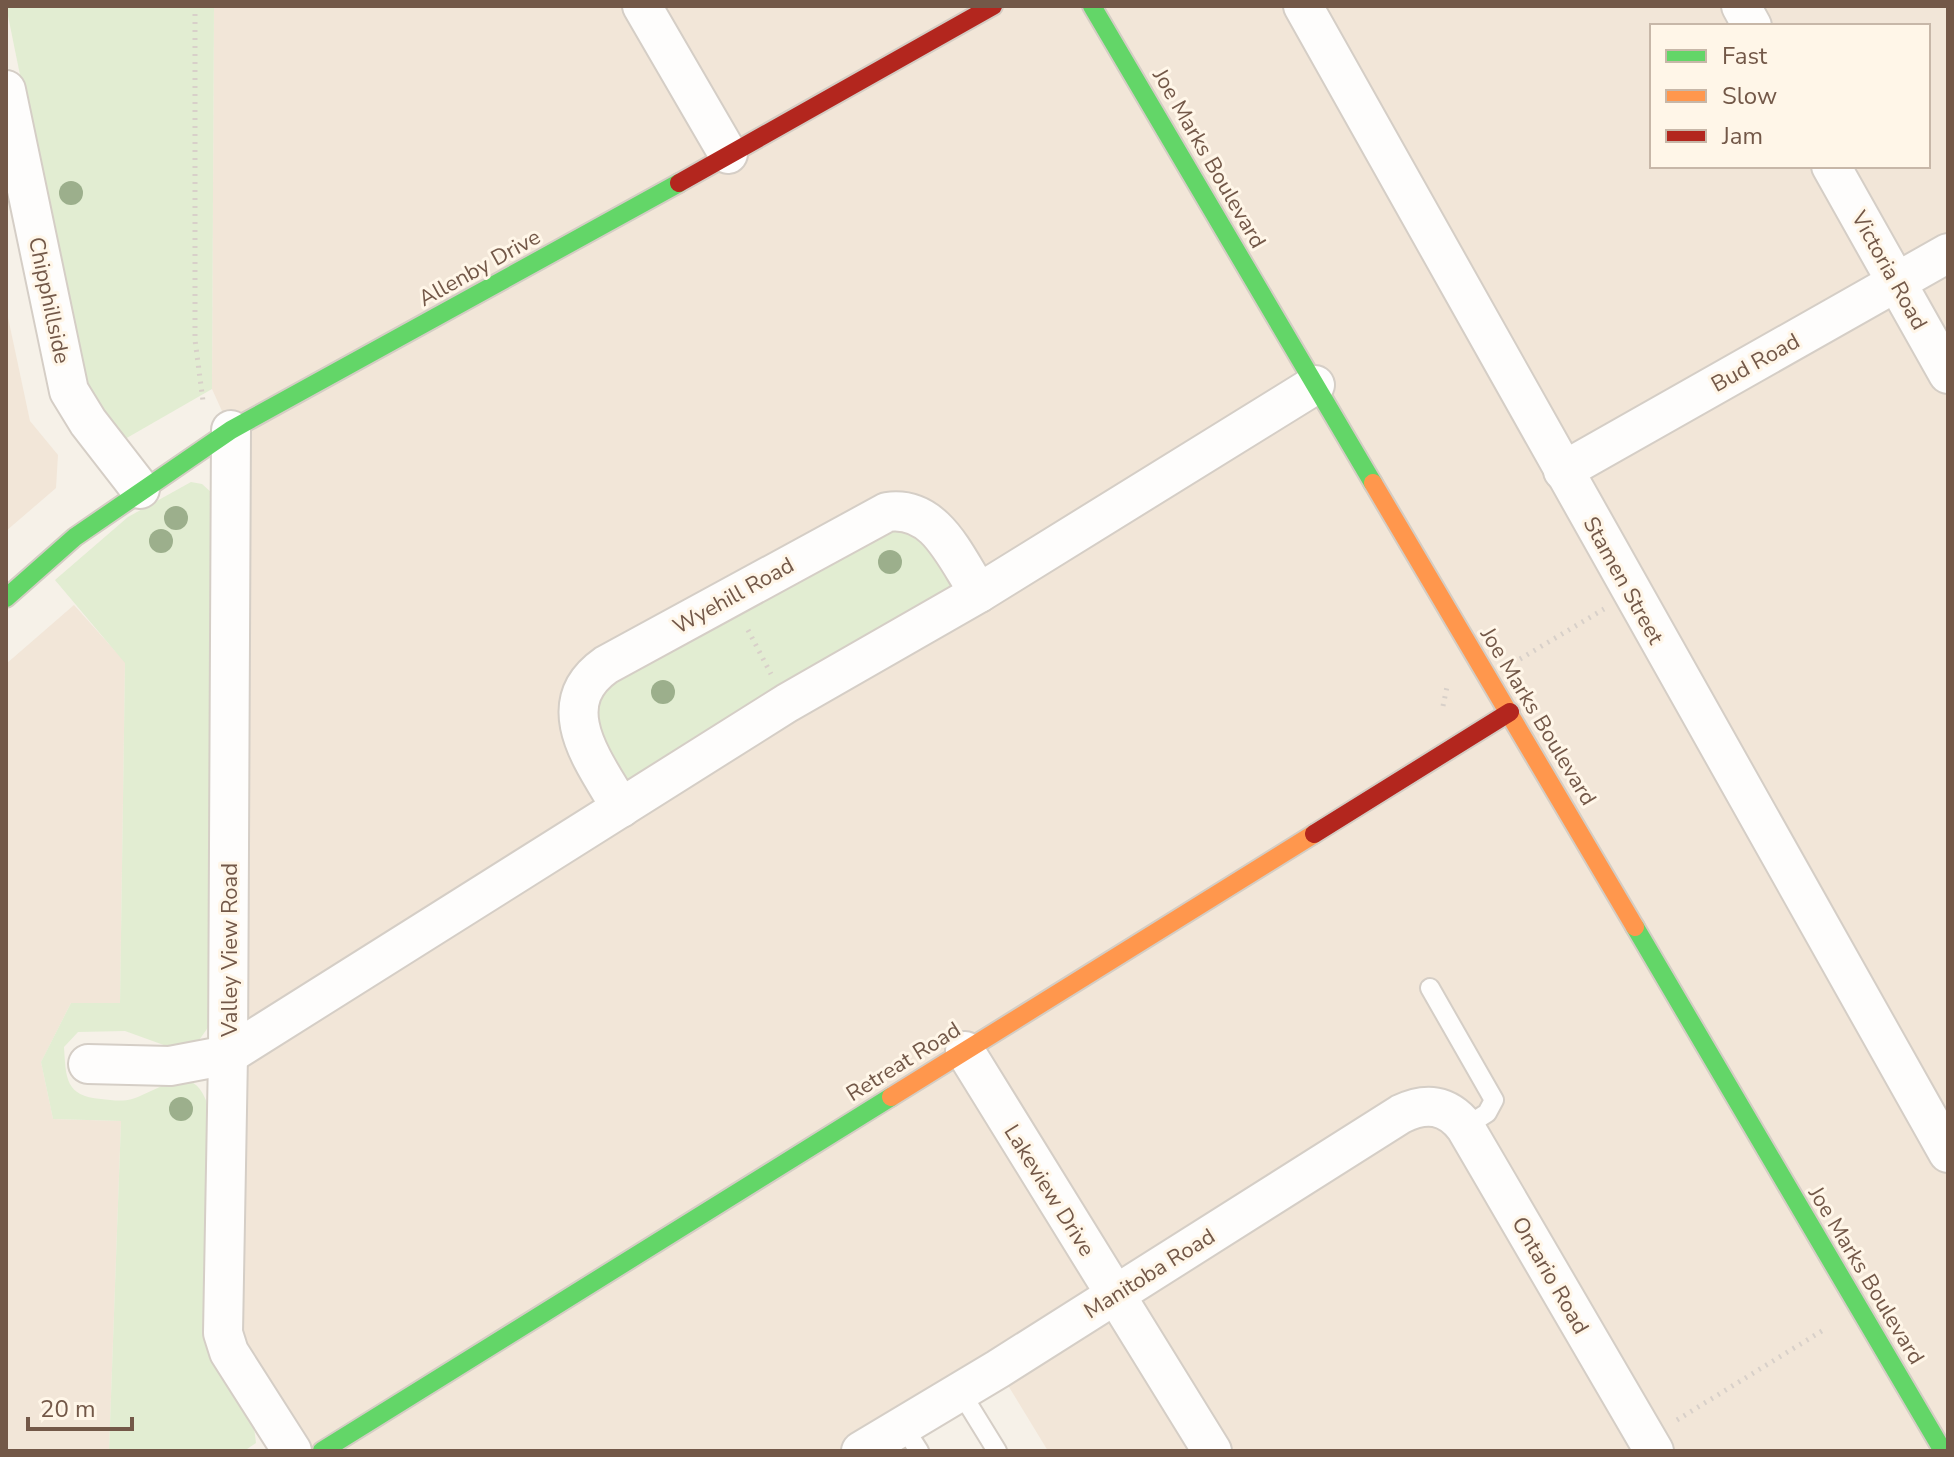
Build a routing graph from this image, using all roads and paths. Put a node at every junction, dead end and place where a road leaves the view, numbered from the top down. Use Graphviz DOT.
graph roads {
  1 [pos="195,6"];
  2 [pos="642,6"];
  3 [pos="993,6"];
  4 [pos="1092,6"];
  5 [pos="1303,6"];
  6 [pos="1741,6"];
  7 [pos="1751,24"];
  8 [pos="6,90"];
  9 [pos="728,154"];
  10 [pos="1832,168"];
  11 [pos="1948,253"];
  12 [pos="1897,282"];
  13 [pos="1948,374"];
  14 [pos="1315,385"];
  15 [pos="203,401"];
  16 [pos="231,430"];
  17 [pos="1563,471"];
  18 [pos="140,489"];
  19 [pos="979,593"];
  20 [pos="1631,593"];
  21 [pos="730,597"];
  22 [pos="6,598"];
  23 [pos="1512,664"];
  24 [pos="787,703"];
  25 [pos="1510,712"];
  26 [pos="621,808"];
  27 [pos="1430,988"];
  28 [pos="965,1051"];
  29 [pos="228,1055"];
  30 [pos="88,1064"];
  31 [pos="1453,1117"];
  32 [pos="1948,1153"];
  33 [pos="1115,1294"];
  34 [pos="1833,1324"];
  35 [pos="960,1391"];
  36 [pos="911,1438"];
  37 [pos="1650,1445"];
  38 [pos="292,1451"];
  39 [pos="322,1451"];
  40 [pos="861,1451"];
  41 [pos="997,1451"];
  42 [pos="1212,1451"];
  43 [pos="1943,1451"];
  1 -- 15 [label="path"];
  2 -- 9 [label="street"];
  3 -- 9 [label="main road, Allenby Drive"];
  4 -- 14 [label="main road, Joe Marks Boulevard"];
  5 -- 17 [label="street, Stamen Street"];
  6 -- 7 [label="street"];
  8 -- 18 [label="street, Chipphillside"];
  9 -- 16 [label="main road, Allenby Drive"];
  10 -- 12 [label="street, Victoria Road"];
  11 -- 12 [label="street, Bud Road"];
  12 -- 13 [label="street, Victoria Road"];
  12 -- 17 [label="street, Bud Road"];
  14 -- 19 [label="street"];
  14 -- 25 [label="main road, Joe Marks Boulevard"];
  16 -- 18 [label="main road, Allenby Drive"];
  16 -- 29 [label="street, Valley View Road"];
  17 -- 20 [label="street, Stamen Street"];
  18 -- 22 [label="main road, Allenby Drive"];
  19 -- 21 [label="street, Wyehill Road"];
  19 -- 24 [label="street"];
  20 -- 23 [label="path"];
  20 -- 32 [label="street, Stamen Street"];
  21 -- 24 [label="path"];
  21 -- 26 [label="street, Wyehill Road"];
  24 -- 26 [label="street"];
  25 -- 28 [label="main road, Retreat Road"];
  25 -- 43 [label="main road, Joe Marks Boulevard"];
  26 -- 29 [label="street"];
  27 -- 31 [label="lane"];
  28 -- 33 [label="street, Lakeview Drive"];
  28 -- 39 [label="main road, Retreat Road"];
  29 -- 30 [label="street"];
  29 -- 38 [label="street, Valley View Road"];
  31 -- 33 [label="street, Manitoba Road"];
  31 -- 37 [label="street, Ontario Road"];
  33 -- 35 [label="street, Manitoba Road"];
  33 -- 42 [label="street, Lakeview Drive"];
  34 -- 37 [label="path"];
  35 -- 36 [label="street, Manitoba Road"];
  35 -- 41 [label="lane"];
  36 -- 40 [label="street, Manitoba Road"];
}
